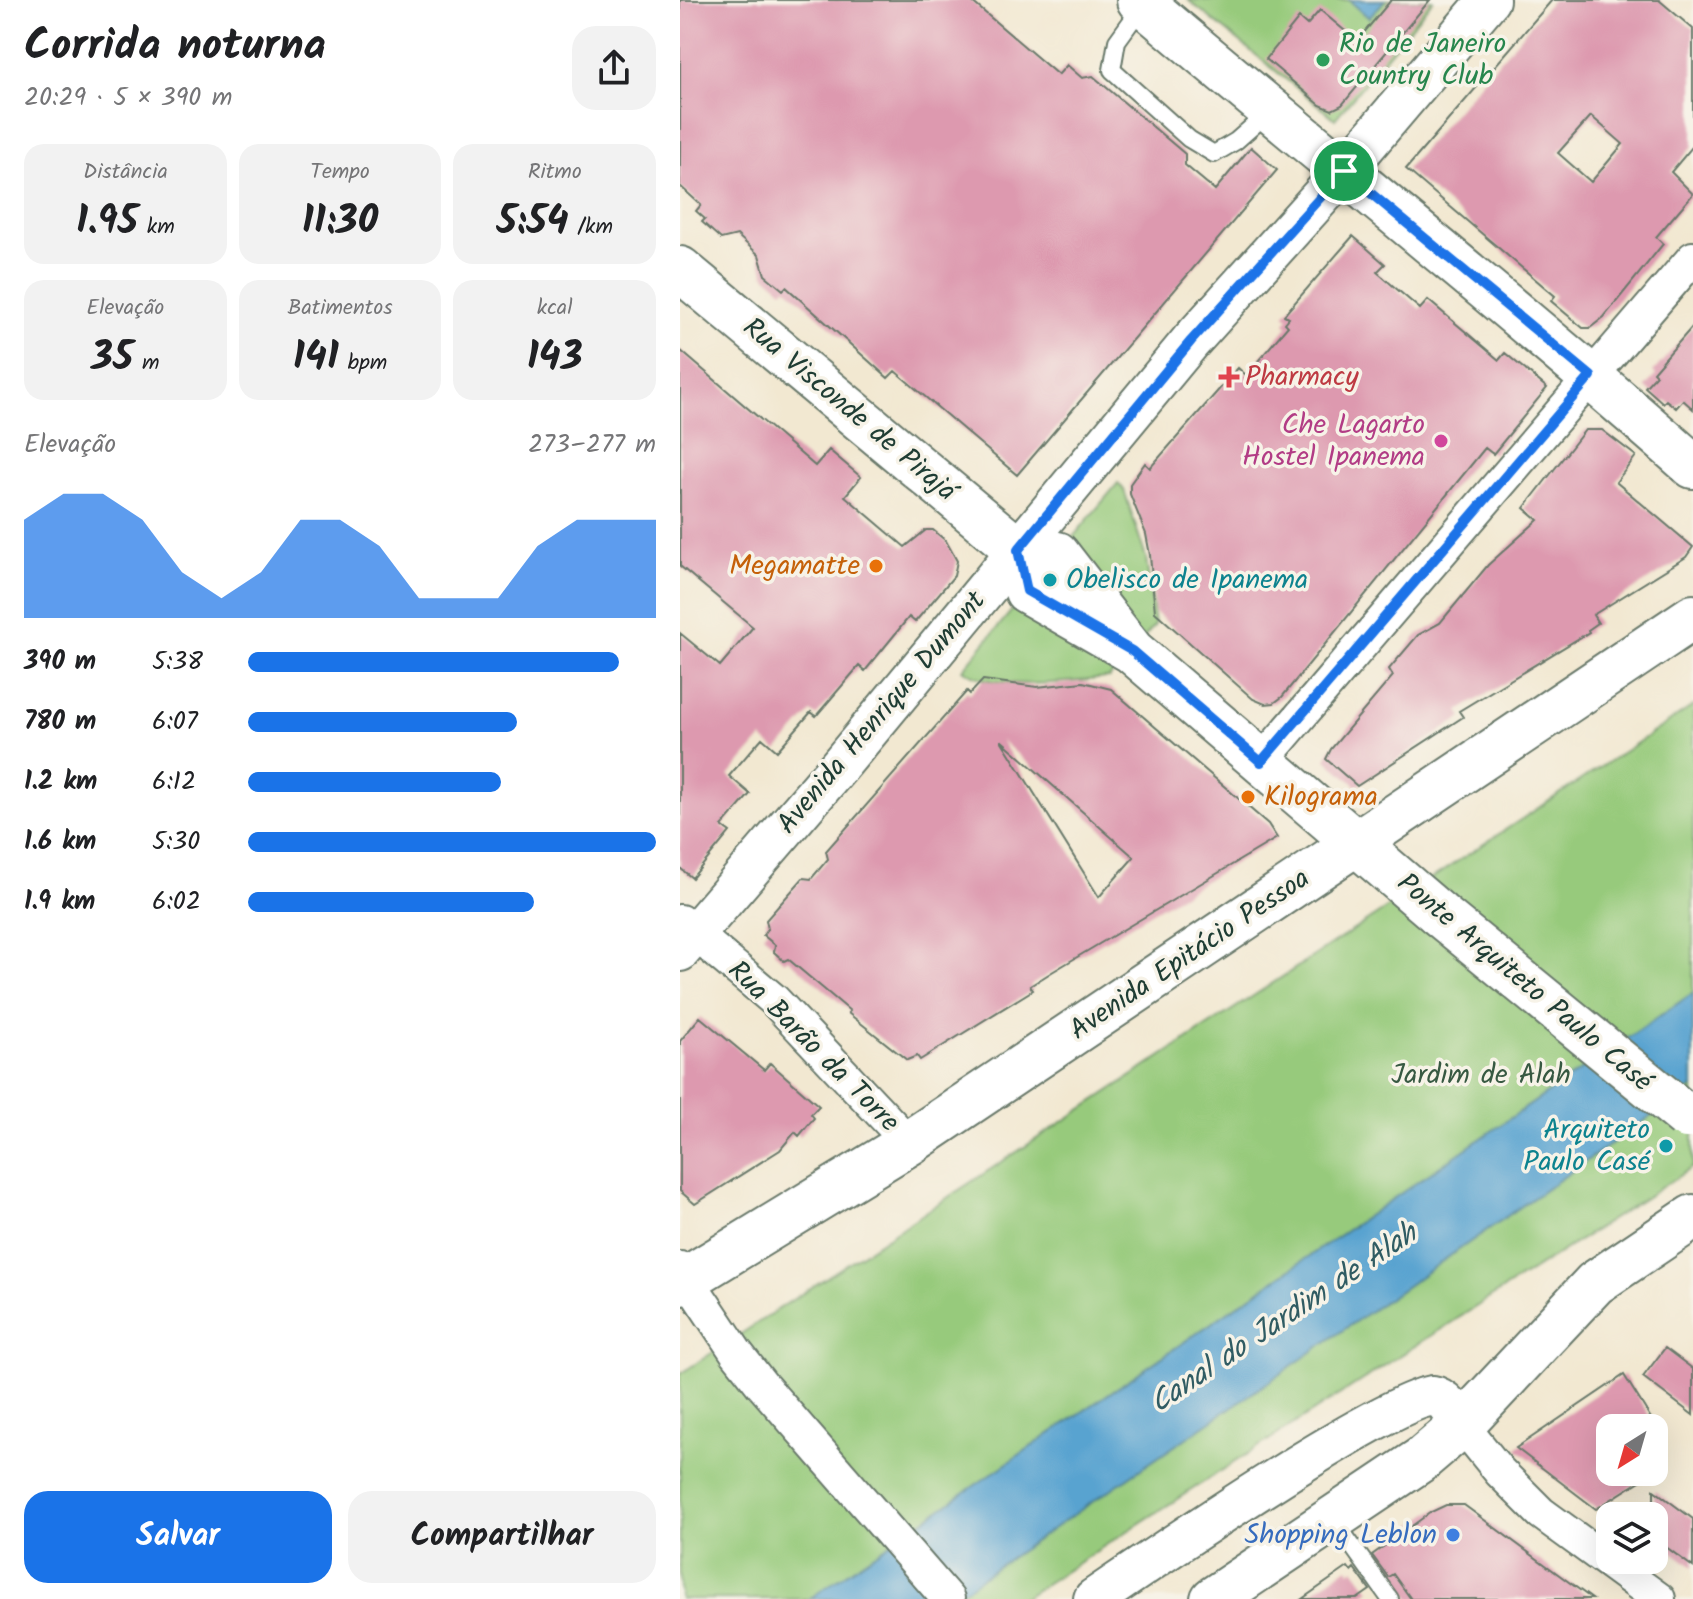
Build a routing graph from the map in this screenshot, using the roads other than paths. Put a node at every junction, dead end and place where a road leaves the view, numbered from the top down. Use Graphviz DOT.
graph roads {
  1 [pos="1489,0"];
  2 [pos="1142,2"];
  3 [pos="1270,111"];
  4 [pos="1344,171"];
  5 [pos="1693,258"];
  6 [pos="680,269"];
  7 [pos="1591,376"];
  8 [pos="1693,466"];
  9 [pos="1018,550"];
  10 [pos="1693,617"];
  11 [pos="1261,762"];
  12 [pos="1355,842"];
  13 [pos="685,935"];
  14 [pos="1689,1119"];
  15 [pos="909,1143"];
  16 [pos="1693,1217"];
  17 [pos="683,1276"];
  18 [pos="1462,1425"];
  19 [pos="1333,1517"];
  20 [pos="948,1599"];
  21 [pos="1094,1599"];
  22 [pos="1213,1599"];
  23 [pos="1390,1599"];
  24 [pos="1659,1599"];
  1 -- 4 [label="street, Avenida Henrique Dumont"];
  2 -- 3 [label="main road"];
  2 -- 3 [label="lane"];
  3 -- 4 [label="main road"];
  4 -- 7 [label="main road"];
  4 -- 9 [label="street, Avenida Henrique Dumont"];
  5 -- 7 [label="street"];
  6 -- 9 [label="main road, Rua Visconde de Pirajá"];
  7 -- 8 [label="main road"];
  7 -- 11 [label="street"];
  9 -- 11 [label="main road"];
  9 -- 13 [label="street, Avenida Henrique Dumont"];
  10 -- 12 [label="main road, Avenida Epitácio Pessoa"];
  11 -- 12 [label="main road"];
  12 -- 14 [label="main road, Ponte Arquiteto Paulo Casé, bridge"];
  12 -- 15 [label="main road, Avenida Epitácio Pessoa"];
  13 -- 15 [label="street, Rua Barão da Torre"];
  15 -- 17 [label="main road, Avenida Epitácio Pessoa"];
  16 -- 18 [label="main road"];
  17 -- 20 [label="street"];
  18 -- 19 [label="main road"];
  18 -- 21 [label="street"];
  18 -- 24 [label="street"];
  19 -- 22 [label="main road"];
  19 -- 23 [label="lane"];
}
